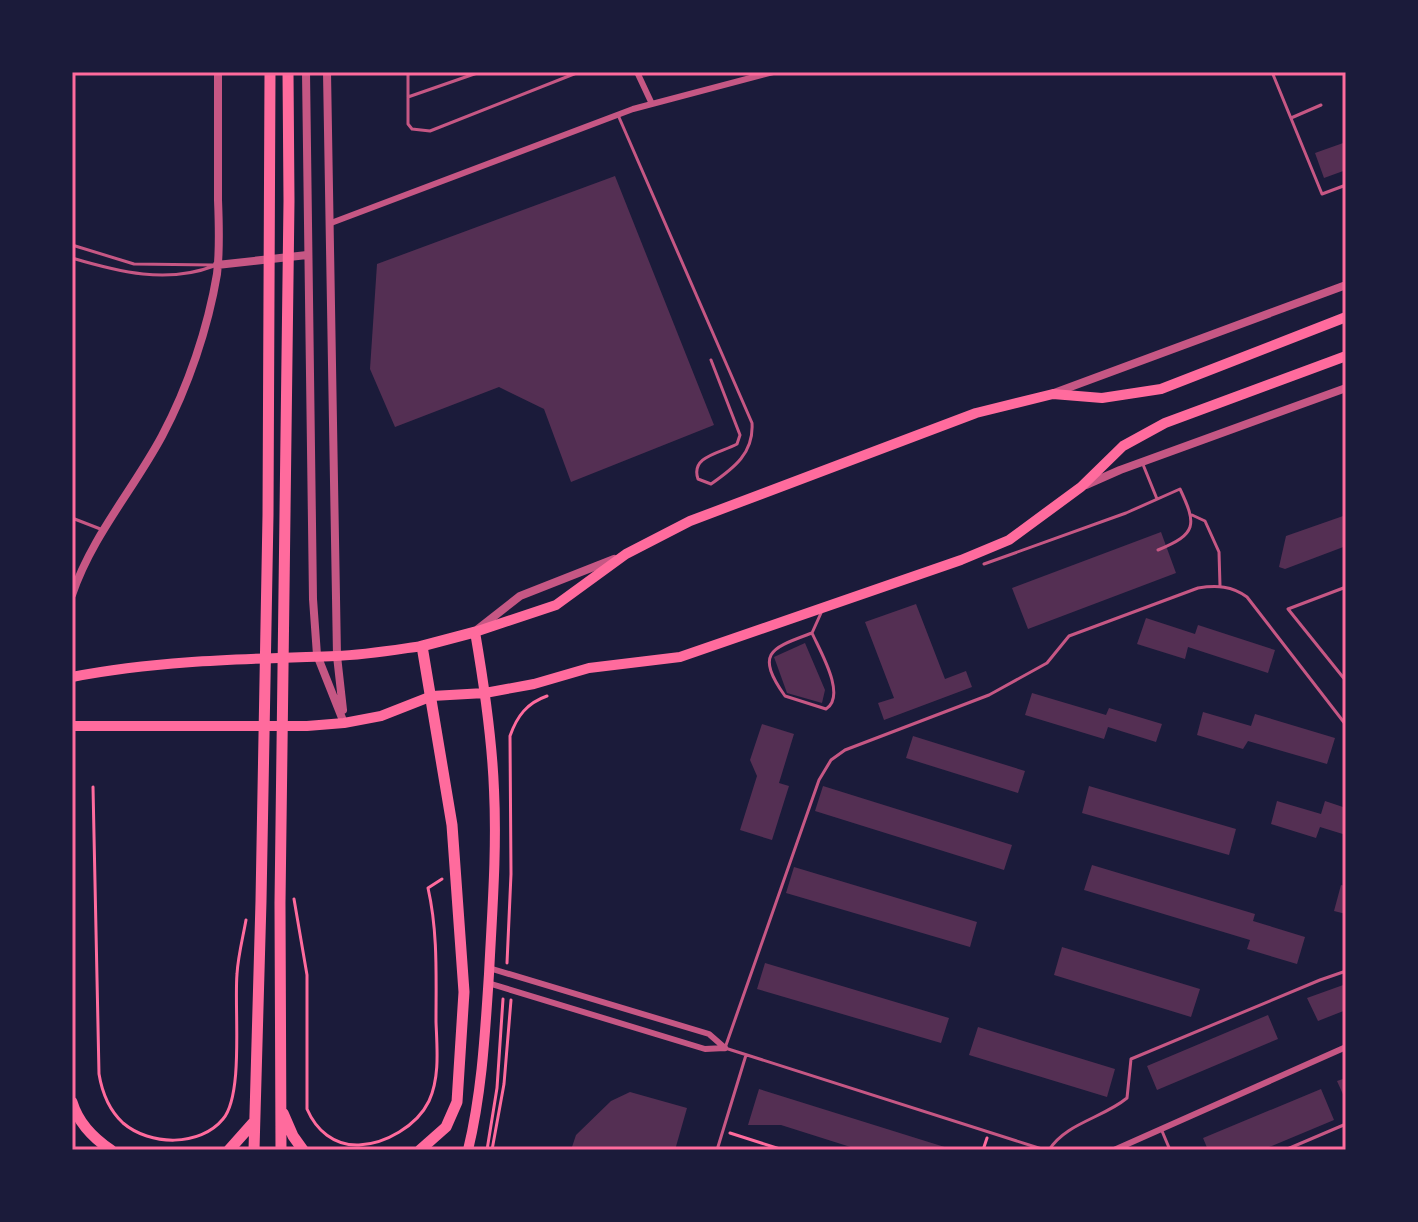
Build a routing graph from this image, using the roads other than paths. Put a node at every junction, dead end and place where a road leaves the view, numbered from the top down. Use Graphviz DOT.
graph roads {
  1 [pos="218,72"];
  2 [pos="270,72"];
  3 [pos="288,72"];
  4 [pos="306,72"];
  5 [pos="327,72"];
  6 [pos="408,72"];
  7 [pos="480,72"];
  8 [pos="579,72"];
  9 [pos="637,72"];
  10 [pos="773,72"];
  11 [pos="1272,72"];
  12 [pos="408,97"];
  13 [pos="652,104"];
  14 [pos="1321,105"];
  15 [pos="618,115"];
  16 [pos="1291,118"];
  17 [pos="1346,185"];
  18 [pos="331,223"];
  19 [pos="72,245"];
  20 [pos="307,255"];
  21 [pos="72,258"];
  22 [pos="217,265"];
  23 [pos="1346,285"];
  24 [pos="1346,317"];
  25 [pos="1346,356"];
  26 [pos="711,360"];
  27 [pos="1346,388"];
  28 [pos="1053,394"];
  29 [pos="1142,462"];
  30 [pos="1081,487"];
  31 [pos="1157,499"];
  32 [pos="1192,515"];
  33 [pos="72,518"];
  34 [pos="103,530"];
  35 [pos="1158,550"];
  36 [pos="626,554"];
  37 [pos="984,564"];
  38 [pos="1220,586"];
  39 [pos="1346,587"];
  40 [pos="72,595"];
  41 [pos="822,609"];
  42 [pos="475,632"];
  43 [pos="812,633"];
  44 [pos="422,646"];
  45 [pos="317,655"];
  46 [pos="337,656"];
  47 [pos="72,677"];
  48 [pos="1346,681"];
  49 [pos="485,693"];
  50 [pos="432,696"];
  51 [pos="344,723"];
  52 [pos="1346,725"];
  53 [pos="72,726"];
  54 [pos="489,968"];
  55 [pos="1346,971"];
  56 [pos="488,983"];
  57 [pos="1346,1047"];
  58 [pos="725,1048"];
  59 [pos="746,1055"];
  60 [pos="72,1102"];
  61 [pos="280,1105"];
  62 [pos="253,1122"];
  63 [pos="1346,1124"];
  64 [pos="1161,1128"];
  65 [pos="111,1150"];
  66 [pos="229,1150"];
  67 [pos="254,1150"];
  68 [pos="281,1150"];
  69 [pos="303,1150"];
  70 [pos="420,1150"];
  71 [pos="468,1150"];
  72 [pos="717,1150"];
  73 [pos="1047,1150"];
  74 [pos="1114,1150"];
  75 [pos="1170,1150"];
  76 [pos="1285,1150"];
  1 -- 22 [label="street"];
  2 -- 62 [label="highway"];
  3 -- 61 [label="highway"];
  4 -- 20 [label="street"];
  5 -- 18 [label="street"];
  6 -- 12 [label="lane"];
  7 -- 12 [label="lane"];
  8 -- 12 [label="lane"];
  9 -- 13 [label="street"];
  10 -- 13 [label="street"];
  11 -- 16 [label="lane"];
  13 -- 15 [label="street"];
  14 -- 16 [label="lane"];
  15 -- 18 [label="street"];
  15 -- 26 [label="lane"];
  16 -- 17 [label="lane"];
  18 -- 46 [label="street"];
  19 -- 22 [label="lane"];
  20 -- 22 [label="street"];
  20 -- 45 [label="street"];
  21 -- 22 [label="lane"];
  22 -- 34 [label="street"];
  23 -- 28 [label="street"];
  24 -- 28 [label="main road"];
  25 -- 30 [label="main road"];
  27 -- 29 [label="street"];
  28 -- 36 [label="main road"];
  29 -- 30 [label="street"];
  29 -- 31 [label="lane"];
  30 -- 41 [label="main road"];
  31 -- 32 [label="lane"];
  31 -- 37 [label="lane"];
  32 -- 35 [label="lane"];
  32 -- 38 [label="lane"];
  33 -- 34 [label="lane"];
  34 -- 40 [label="street"];
  36 -- 42 [label="street"];
  36 -- 42 [label="main road"];
  38 -- 52 [label="lane"];
  38 -- 58 [label="lane"];
  39 -- 48 [label="lane"];
  41 -- 43 [label="lane"];
  41 -- 49 [label="main road"];
  42 -- 44 [label="highway"];
  42 -- 49 [label="main road"];
  43 -- 43 [label="lane"];
  44 -- 46 [label="main road"];
  44 -- 50 [label="highway"];
  45 -- 46 [label="main road"];
  45 -- 47 [label="main road"];
  45 -- 51 [label="street"];
  46 -- 51 [label="street"];
  49 -- 50 [label="main road"];
  49 -- 54 [label="main road"];
  50 -- 51 [label="main road"];
  50 -- 70 [label="highway"];
  51 -- 53 [label="main road"];
  54 -- 56 [label="main road"];
  54 -- 58 [label="street"];
  55 -- 73 [label="lane"];
  56 -- 58 [label="street"];
  56 -- 71 [label="main road"];
  57 -- 64 [label="street"];
  58 -- 59 [label="lane"];
  59 -- 72 [label="lane"];
  59 -- 73 [label="lane"];
  60 -- 65 [label="highway"];
  61 -- 68 [label="highway"];
  61 -- 69 [label="highway"];
  62 -- 66 [label="highway"];
  62 -- 67 [label="highway"];
  63 -- 76 [label="lane"];
  64 -- 74 [label="street"];
  64 -- 75 [label="lane"];
}
